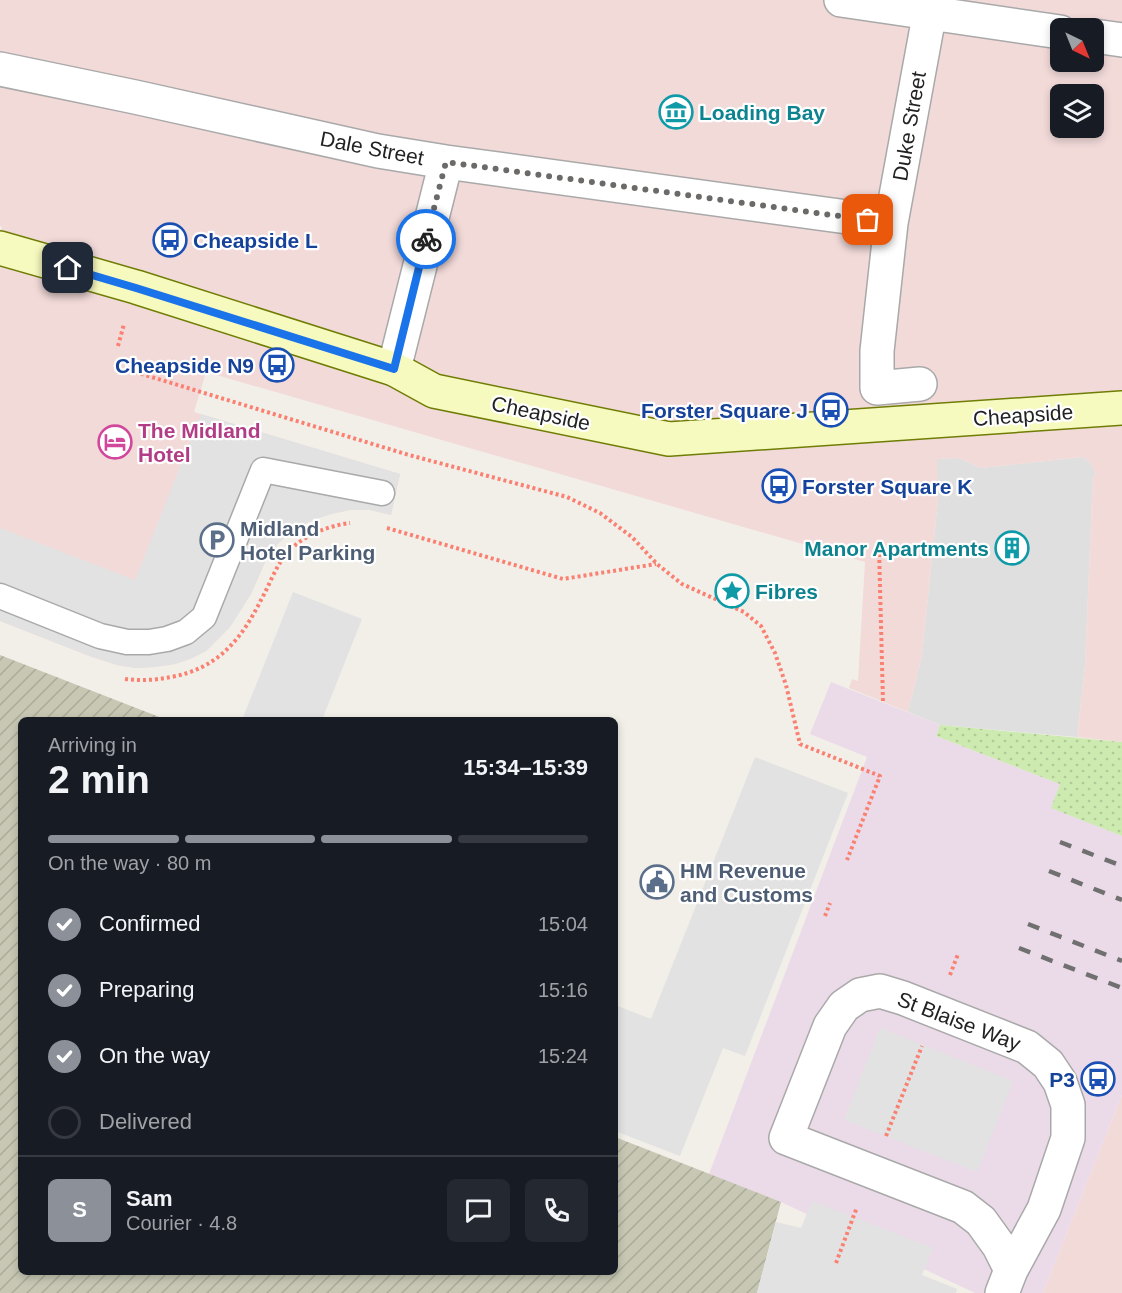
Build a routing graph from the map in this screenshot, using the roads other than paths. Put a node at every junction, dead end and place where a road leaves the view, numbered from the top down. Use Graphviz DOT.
graph roads {
  1 [pos="841,0"];
  2 [pos="930,7"];
  3 [pos="1050,30"];
  4 [pos="1104,37"];
  5 [pos="1122,40"];
  6 [pos="0,69"];
  7 [pos="446,162"];
  8 [pos="891,223"];
  9 [pos="0,248"];
  10 [pos="394,369"];
  11 [pos="920,384"];
  12 [pos="1113,408"];
  13 [pos="382,493"];
  14 [pos="0,596"];
  15 [pos="1007,1281"];
  1 -- 2 [label="street"];
  2 -- 3 [label="street"];
  2 -- 8 [label="street, Duke Street"];
  4 -- 5 [label="street"];
  6 -- 7 [label="street, Dale Street"];
  7 -- 8 [label="street, Dale Street"];
  7 -- 10 [label="street"];
  8 -- 11 [label="street, Duke Street"];
  9 -- 10 [label="street, Cheapside"];
  10 -- 12 [label="street, Cheapside"];
  13 -- 14 [label="lane"];
  15 -- 15 [label="street, St Blaise Way"];
}
